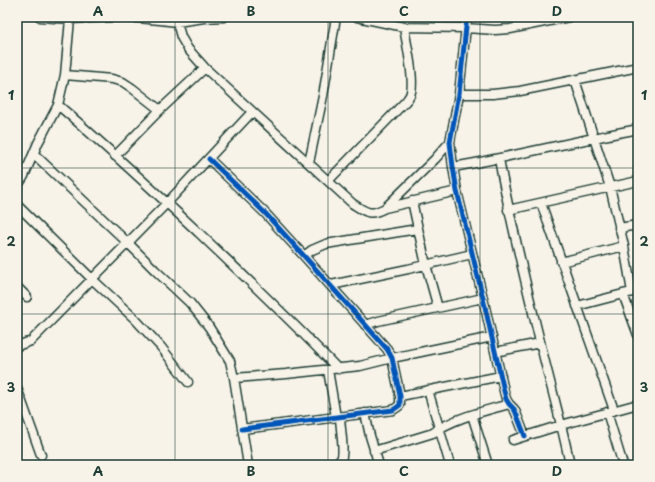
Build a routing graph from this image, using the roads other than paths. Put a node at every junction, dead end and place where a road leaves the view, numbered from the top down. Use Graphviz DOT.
graph roads {
  1 [pos="40,17"];
  2 [pos="118,17"];
  3 [pos="127,17"];
  4 [pos="224,17"];
  5 [pos="336,17"];
  6 [pos="357,17"];
  7 [pos="467,17"];
  8 [pos="569,17"];
  9 [pos="70,19"];
  10 [pos="177,22"];
  11 [pos="404,27"];
  12 [pos="466,28"];
  13 [pos="638,67"];
  14 [pos="205,68"];
  15 [pos="65,75"];
  16 [pos="575,80"];
  17 [pos="459,94"];
  18 [pos="58,105"];
  19 [pos="160,110"];
  20 [pos="252,112"];
  21 [pos="638,129"];
  22 [pos="594,138"];
  23 [pos="450,142"];
  24 [pos="34,154"];
  25 [pos="115,156"];
  26 [pos="209,159"];
  27 [pos="499,159"];
  28 [pos="309,163"];
  29 [pos="453,167"];
  30 [pos="328,181"];
  31 [pos="638,181"];
  32 [pos="17,187"];
  33 [pos="610,187"];
  34 [pos="457,191"];
  35 [pos="412,201"];
  36 [pos="167,203"];
  37 [pos="540,203"];
  38 [pos="17,205"];
  39 [pos="385,208"];
  40 [pos="508,210"];
  41 [pos="638,225"];
  42 [pos="620,228"];
  43 [pos="417,229"];
  44 [pos="128,243"];
  45 [pos="624,246"];
  46 [pos="472,254"];
  47 [pos="304,256"];
  48 [pos="561,262"];
  49 [pos="426,265"];
  50 [pos="92,279"];
  51 [pos="331,285"];
  52 [pos="17,287"];
  53 [pos="635,292"];
  54 [pos="623,294"];
  55 [pos="27,297"];
  56 [pos="483,298"];
  57 [pos="577,306"];
  58 [pos="438,308"];
  59 [pos="365,325"];
  60 [pos="638,334"];
  61 [pos="492,337"];
  62 [pos="540,343"];
  63 [pos="17,346"];
  64 [pos="495,352"];
  65 [pos="392,358"];
  66 [pos="338,369"];
  67 [pos="328,370"];
  68 [pos="501,376"];
  69 [pos="234,378"];
  70 [pos="188,382"];
  71 [pos="17,388"];
  72 [pos="428,390"];
  73 [pos="400,396"];
  74 [pos="509,404"];
  75 [pos="638,404"];
  76 [pos="611,411"];
  77 [pos="365,413"];
  78 [pos="472,415"];
  79 [pos="338,417"];
  80 [pos="561,425"];
  81 [pos="439,428"];
  82 [pos="242,429"];
  83 [pos="525,436"];
  84 [pos="513,440"];
  85 [pos="374,451"];
  86 [pos="42,455"];
  87 [pos="248,465"];
  88 [pos="323,465"];
  89 [pos="379,465"];
  90 [pos="450,465"];
  91 [pos="488,465"];
  92 [pos="570,465"];
  93 [pos="623,465"];
  1 -- 9 [label="street"];
  2 -- 9 [label="street"];
  3 -- 10 [label="street"];
  4 -- 10 [label="street"];
  5 -- 28 [label="street"];
  6 -- 11 [label="street"];
  7 -- 12 [label="street"];
  8 -- 12 [label="street"];
  9 -- 15 [label="street"];
  10 -- 14 [label="street"];
  11 -- 12 [label="street"];
  11 -- 30 [label="street"];
  12 -- 17 [label="street"];
  13 -- 16 [label="street"];
  14 -- 19 [label="street"];
  14 -- 20 [label="street"];
  15 -- 18 [label="street"];
  15 -- 19 [label="street"];
  16 -- 17 [label="street"];
  16 -- 22 [label="street"];
  17 -- 23 [label="street"];
  18 -- 24 [label="street"];
  18 -- 25 [label="street"];
  19 -- 25 [label="street"];
  20 -- 26 [label="street"];
  20 -- 28 [label="street"];
  21 -- 22 [label="street"];
  22 -- 27 [label="street"];
  22 -- 33 [label="street"];
  23 -- 29 [label="street"];
  23 -- 39 [label="street"];
  24 -- 32 [label="street"];
  24 -- 44 [label="street"];
  25 -- 36 [label="street"];
  26 -- 36 [label="street"];
  26 -- 47 [label="street"];
  27 -- 29 [label="street"];
  27 -- 40 [label="street"];
  28 -- 30 [label="street"];
  29 -- 34 [label="street"];
  30 -- 39 [label="street"];
  31 -- 33 [label="street"];
  33 -- 37 [label="street"];
  33 -- 42 [label="street"];
  34 -- 35 [label="street"];
  34 -- 46 [label="street"];
  35 -- 39 [label="street"];
  35 -- 43 [label="street"];
  36 -- 44 [label="street"];
  36 -- 66 [label="street"];
  37 -- 40 [label="street"];
  37 -- 48 [label="street"];
  38 -- 50 [label="street"];
  40 -- 62 [label="street"];
  41 -- 42 [label="street"];
  42 -- 45 [label="street"];
  43 -- 47 [label="street"];
  43 -- 49 [label="street"];
  44 -- 50 [label="street"];
  44 -- 69 [label="street"];
  45 -- 48 [label="street"];
  45 -- 53 [label="street"];
  46 -- 49 [label="street"];
  46 -- 56 [label="street"];
  47 -- 51 [label="street"];
  48 -- 57 [label="street"];
  49 -- 51 [label="street"];
  49 -- 58 [label="street"];
  50 -- 63 [label="street"];
  50 -- 70 [label="street"];
  51 -- 59 [label="street"];
  52 -- 55 [label="street"];
  53 -- 54 [label="street"];
  54 -- 57 [label="street"];
  54 -- 60 [label="street"];
  56 -- 58 [label="street"];
  56 -- 61 [label="street"];
  57 -- 76 [label="street"];
  58 -- 59 [label="street"];
  59 -- 65 [label="street"];
  61 -- 64 [label="street"];
  61 -- 65 [label="street"];
  62 -- 64 [label="street"];
  62 -- 80 [label="street"];
  64 -- 68 [label="street"];
  65 -- 66 [label="street"];
  65 -- 73 [label="street"];
  66 -- 67 [label="street"];
  67 -- 69 [label="street"];
  67 -- 79 [label="street"];
  68 -- 72 [label="street"];
  68 -- 74 [label="street"];
  69 -- 82 [label="street"];
  71 -- 86 [label="street"];
  72 -- 73 [label="street"];
  72 -- 81 [label="street"];
  73 -- 77 [label="street"];
  74 -- 78 [label="street"];
  74 -- 83 [label="street"];
  75 -- 76 [label="street"];
  76 -- 80 [label="street"];
  76 -- 93 [label="street"];
  77 -- 79 [label="street"];
  77 -- 85 [label="street"];
  78 -- 81 [label="street"];
  78 -- 91 [label="street"];
  79 -- 82 [label="street"];
  79 -- 88 [label="street"];
  80 -- 83 [label="street"];
  80 -- 92 [label="street"];
  81 -- 85 [label="street"];
  81 -- 90 [label="street"];
  82 -- 87 [label="street"];
  83 -- 84 [label="street"];
  85 -- 89 [label="street"];
}
